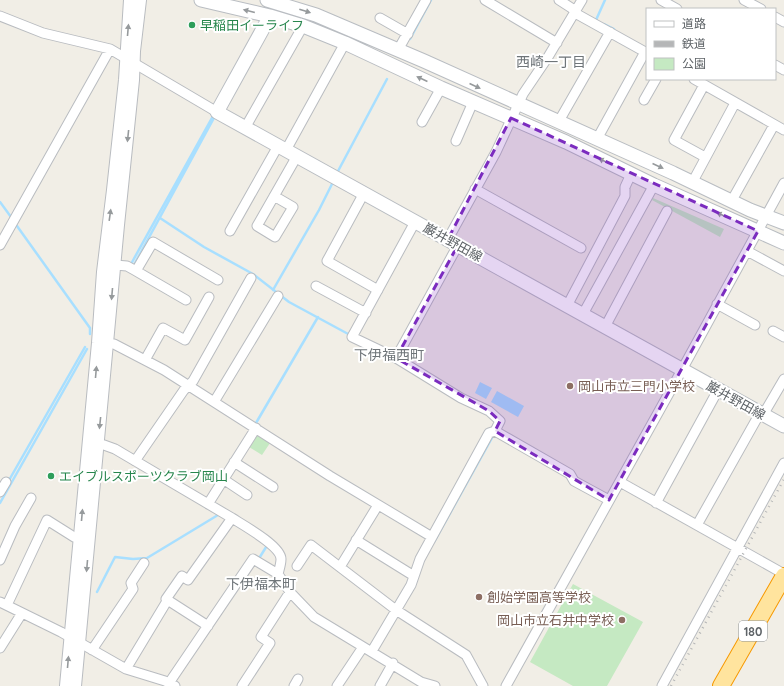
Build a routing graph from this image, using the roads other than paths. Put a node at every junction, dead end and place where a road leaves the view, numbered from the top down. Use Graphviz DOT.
graph roads {
  1 [pos="130,0"];
  2 [pos="140,0"];
  3 [pos="201,0"];
  4 [pos="426,0"];
  5 [pos="485,0"];
  6 [pos="559,0"];
  7 [pos="582,0"];
  8 [pos="661,0"];
  9 [pos="744,0"];
  10 [pos="274,1"];
  11 [pos="675,8"];
  12 [pos="758,8"];
  13 [pos="575,12"];
  14 [pos="0,16"];
  15 [pos="270,16"];
  16 [pos="380,18"];
  17 [pos="303,26"];
  18 [pos="610,32"];
  19 [pos="408,34"];
  20 [pos="344,43"];
  21 [pos="557,43"];
  22 [pos="110,49"];
  23 [pos="398,50"];
  24 [pos="646,52"];
  25 [pos="130,60"];
  26 [pos="655,80"];
  27 [pos="696,80"];
  28 [pos="704,85"];
  29 [pos="441,88"];
  30 [pos="644,100"];
  31 [pos="473,102"];
  32 [pos="735,102"];
  33 [pos="518,104"];
  34 [pos="217,112"];
  35 [pos="511,118"];
  36 [pos="559,121"];
  37 [pos="422,122"];
  38 [pos="774,125"];
  39 [pos="245,128"];
  40 [pos="784,130"];
  41 [pos="597,138"];
  42 [pos="456,141"];
  43 [pos="287,151"];
  44 [pos="705,157"];
  45 [pos="631,174"];
  46 [pos="692,183"];
  47 [pos="784,183"];
  48 [pos="654,185"];
  49 [pos="475,189"];
  50 [pos="118,190"];
  51 [pos="364,193"];
  52 [pos="274,196"];
  53 [pos="731,202"];
  54 [pos="667,211"];
  55 [pos="766,216"];
  56 [pos="415,222"];
  57 [pos="784,223"];
  58 [pos="118,225"];
  59 [pos="230,231"];
  60 [pos="758,231"];
  61 [pos="453,242"];
  62 [pos="784,243"];
  63 [pos="0,245"];
  64 [pos="581,248"];
  65 [pos="747,251"];
  66 [pos="115,266"];
  67 [pos="136,271"];
  68 [pos="784,271"];
  69 [pos="103,272"];
  70 [pos="251,278"];
  71 [pos="218,280"];
  72 [pos="316,286"];
  73 [pos="378,290"];
  74 [pos="278,296"];
  75 [pos="209,297"];
  76 [pos="186,300"];
  77 [pos="717,304"];
  78 [pos="567,306"];
  79 [pos="366,313"];
  80 [pos="583,314"];
  81 [pos="755,325"];
  82 [pos="605,327"];
  83 [pos="773,331"];
  84 [pos="784,337"];
  85 [pos="103,344"];
  86 [pos="396,358"];
  87 [pos="145,360"];
  88 [pos="682,370"];
  89 [pos="784,379"];
  90 [pos="189,385"];
  91 [pos="718,390"];
  92 [pos="214,402"];
  93 [pos="761,414"];
  94 [pos="784,426"];
  95 [pos="256,428"];
  96 [pos="495,431"];
  97 [pos="94,444"];
  98 [pos="135,461"];
  99 [pos="234,462"];
  100 [pos="784,463"];
  101 [pos="224,480"];
  102 [pos="6,482"];
  103 [pos="620,482"];
  104 [pos="273,487"];
  105 [pos="0,492"];
  106 [pos="247,495"];
  107 [pos="31,498"];
  108 [pos="609,500"];
  109 [pos="656,502"];
  110 [pos="208,504"];
  111 [pos="378,505"];
  112 [pos="232,518"];
  113 [pos="697,525"];
  114 [pos="432,537"];
  115 [pos="85,538"];
  116 [pos="356,540"];
  117 [pos="737,548"];
  118 [pos="0,560"];
  119 [pos="144,563"];
  120 [pos="297,566"];
  121 [pos="340,567"];
  122 [pos="278,574"];
  123 [pos="784,575"];
  124 [pos="414,576"];
  125 [pos="290,592"];
  126 [pos="166,599"];
  127 [pos="3,603"];
  128 [pos="396,610"];
  129 [pos="22,613"];
  130 [pos="208,626"];
  131 [pos="75,640"];
  132 [pos="363,647"];
  133 [pos="0,648"];
  134 [pos="92,650"];
  135 [pos="372,651"];
  136 [pos="393,664"];
  137 [pos="126,669"];
  138 [pos="155,678"];
  139 [pos="172,684"];
  140 [pos="420,684"];
  141 [pos="66,686"];
  142 [pos="75,686"];
  143 [pos="150,686"];
  144 [pos="242,686"];
  145 [pos="337,686"];
  146 [pos="380,686"];
  147 [pos="435,686"];
  148 [pos="483,686"];
  149 [pos="506,686"];
  150 [pos="662,686"];
  151 [pos="721,686"];
  25 -- 1 [label="street, one-way"];
  2 -- 25 [label="street"];
  15 -- 3 [label="main road, one-way"];
  4 -- 19 [label="street"];
  5 -- 21 [label="street"];
  6 -- 13 [label="street"];
  7 -- 13 [label="street"];
  8 -- 11 [label="street"];
  9 -- 12 [label="street"];
  10 -- 23 [label="main road, one-way"];
  13 -- 18 [label="street"];
  13 -- 21 [label="street"];
  14 -- 22 [label="street"];
  15 -- 17 [label="main road"];
  15 -- 34 [label="main road"];
  16 -- 19 [label="street"];
  17 -- 20 [label="main road"];
  17 -- 39 [label="street"];
  18 -- 24 [label="street"];
  18 -- 36 [label="street"];
  19 -- 23 [label="street"];
  29 -- 20 [label="main road, one-way"];
  20 -- 43 [label="street"];
  21 -- 33 [label="street"];
  22 -- 25 [label="street"];
  22 -- 63 [label="street"];
  23 -- 33 [label="main road, one-way"];
  24 -- 41 [label="street"];
  25 -- 34 [label="street"];
  25 -- 50 [label="street"];
  26 -- 30 [label="street"];
  27 -- 28 [label="street"];
  28 -- 32 [label="street"];
  28 -- 44 [label="street"];
  29 -- 31 [label="main road"];
  29 -- 37 [label="street"];
  31 -- 35 [label="main road"];
  31 -- 42 [label="street"];
  32 -- 38 [label="street"];
  32 -- 44 [label="street"];
  33 -- 35 [label="street"];
  33 -- 36 [label="main road"];
  34 -- 39 [label="main road, 巌井野田線"];
  45 -- 35 [label="main road, one-way"];
  35 -- 49 [label="street"];
  36 -- 41 [label="main road"];
  38 -- 40 [label="street"];
  38 -- 53 [label="street"];
  39 -- 43 [label="main road, 巌井野田線"];
  41 -- 46 [label="main road, one-way"];
  43 -- 51 [label="main road, 巌井野田線"];
  43 -- 52 [label="street"];
  43 -- 59 [label="street"];
  44 -- 46 [label="street"];
  45 -- 48 [label="main road"];
  45 -- 78 [label="street"];
  46 -- 53 [label="main road"];
  47 -- 55 [label="street"];
  60 -- 48 [label="main road, one-way"];
  48 -- 80 [label="street"];
  49 -- 61 [label="street"];
  49 -- 64 [label="street"];
  50 -- 58 [label="street"];
  69 -- 50 [label="street, one-way"];
  51 -- 56 [label="main road, 巌井野田線"];
  51 -- 73 [label="street"];
  53 -- 55 [label="main road"];
  54 -- 82 [label="street"];
  55 -- 57 [label="main road"];
  55 -- 60 [label="street"];
  56 -- 61 [label="main road, 巌井野田線"];
  56 -- 73 [label="street"];
  58 -- 66 [label="street"];
  58 -- 69 [label="street"];
  60 -- 62 [label="main road"];
  60 -- 65 [label="street"];
  61 -- 78 [label="main road, 巌井野田線"];
  61 -- 86 [label="street"];
  65 -- 68 [label="street"];
  65 -- 77 [label="street"];
  66 -- 67 [label="street"];
  66 -- 85 [label="street, one-way"];
  67 -- 71 [label="street"];
  67 -- 76 [label="street"];
  69 -- 85 [label="street"];
  70 -- 90 [label="street"];
  72 -- 79 [label="street"];
  73 -- 79 [label="street"];
  74 -- 92 [label="street"];
  75 -- 87 [label="street"];
  77 -- 81 [label="street"];
  77 -- 88 [label="street"];
  78 -- 80 [label="main road, 巌井野田線"];
  79 -- 86 [label="street"];
  80 -- 82 [label="main road, 巌井野田線"];
  82 -- 88 [label="main road, 巌井野田線"];
  83 -- 84 [label="street"];
  85 -- 87 [label="street"];
  85 -- 97 [label="street"];
  86 -- 96 [label="street"];
  87 -- 90 [label="street"];
  88 -- 91 [label="main road, 巌井野田線"];
  88 -- 103 [label="street"];
  89 -- 93 [label="street"];
  90 -- 92 [label="street"];
  90 -- 98 [label="street"];
  91 -- 93 [label="main road, 巌井野田線"];
  91 -- 109 [label="street"];
  92 -- 95 [label="street"];
  93 -- 94 [label="main road, 巌井野田線"];
  93 -- 113 [label="street"];
  95 -- 99 [label="street"];
  95 -- 111 [label="street"];
  96 -- 108 [label="street"];
  96 -- 114 [label="street"];
  97 -- 98 [label="street"];
  97 -- 115 [label="street"];
  98 -- 110 [label="street"];
  99 -- 101 [label="street"];
  99 -- 104 [label="street"];
  100 -- 117 [label="street"];
  101 -- 106 [label="street"];
  101 -- 110 [label="street"];
  102 -- 105 [label="street"];
  103 -- 108 [label="street"];
  103 -- 109 [label="street"];
  107 -- 118 [label="street"];
  108 -- 149 [label="street"];
  109 -- 113 [label="street"];
  110 -- 112 [label="street"];
  111 -- 114 [label="street"];
  111 -- 116 [label="street"];
  112 -- 122 [label="street"];
  112 -- 126 [label="street"];
  113 -- 117 [label="street"];
  114 -- 124 [label="street"];
  115 -- 127 [label="street"];
  115 -- 131 [label="street"];
  116 -- 121 [label="street"];
  116 -- 124 [label="street"];
  117 -- 123 [label="street"];
  117 -- 150 [label="street"];
  119 -- 134 [label="street"];
  120 -- 121 [label="street"];
  121 -- 128 [label="street"];
  122 -- 125 [label="street"];
  122 -- 130 [label="street"];
  123 -- 151 [label="highway, 180"];
  124 -- 128 [label="street"];
  125 -- 132 [label="street"];
  125 -- 144 [label="street"];
  126 -- 130 [label="street"];
  126 -- 137 [label="street"];
  127 -- 129 [label="street"];
  128 -- 135 [label="street"];
  128 -- 148 [label="street"];
  129 -- 131 [label="street"];
  129 -- 133 [label="street"];
  130 -- 139 [label="street"];
  131 -- 134 [label="street"];
  141 -- 131 [label="street, one-way"];
  131 -- 142 [label="street"];
  132 -- 135 [label="street"];
  132 -- 145 [label="street"];
  134 -- 137 [label="street"];
  135 -- 136 [label="street"];
  136 -- 140 [label="street"];
  136 -- 146 [label="street"];
  137 -- 138 [label="street"];
  138 -- 139 [label="street"];
  138 -- 143 [label="street"];
  140 -- 147 [label="street"];
}
